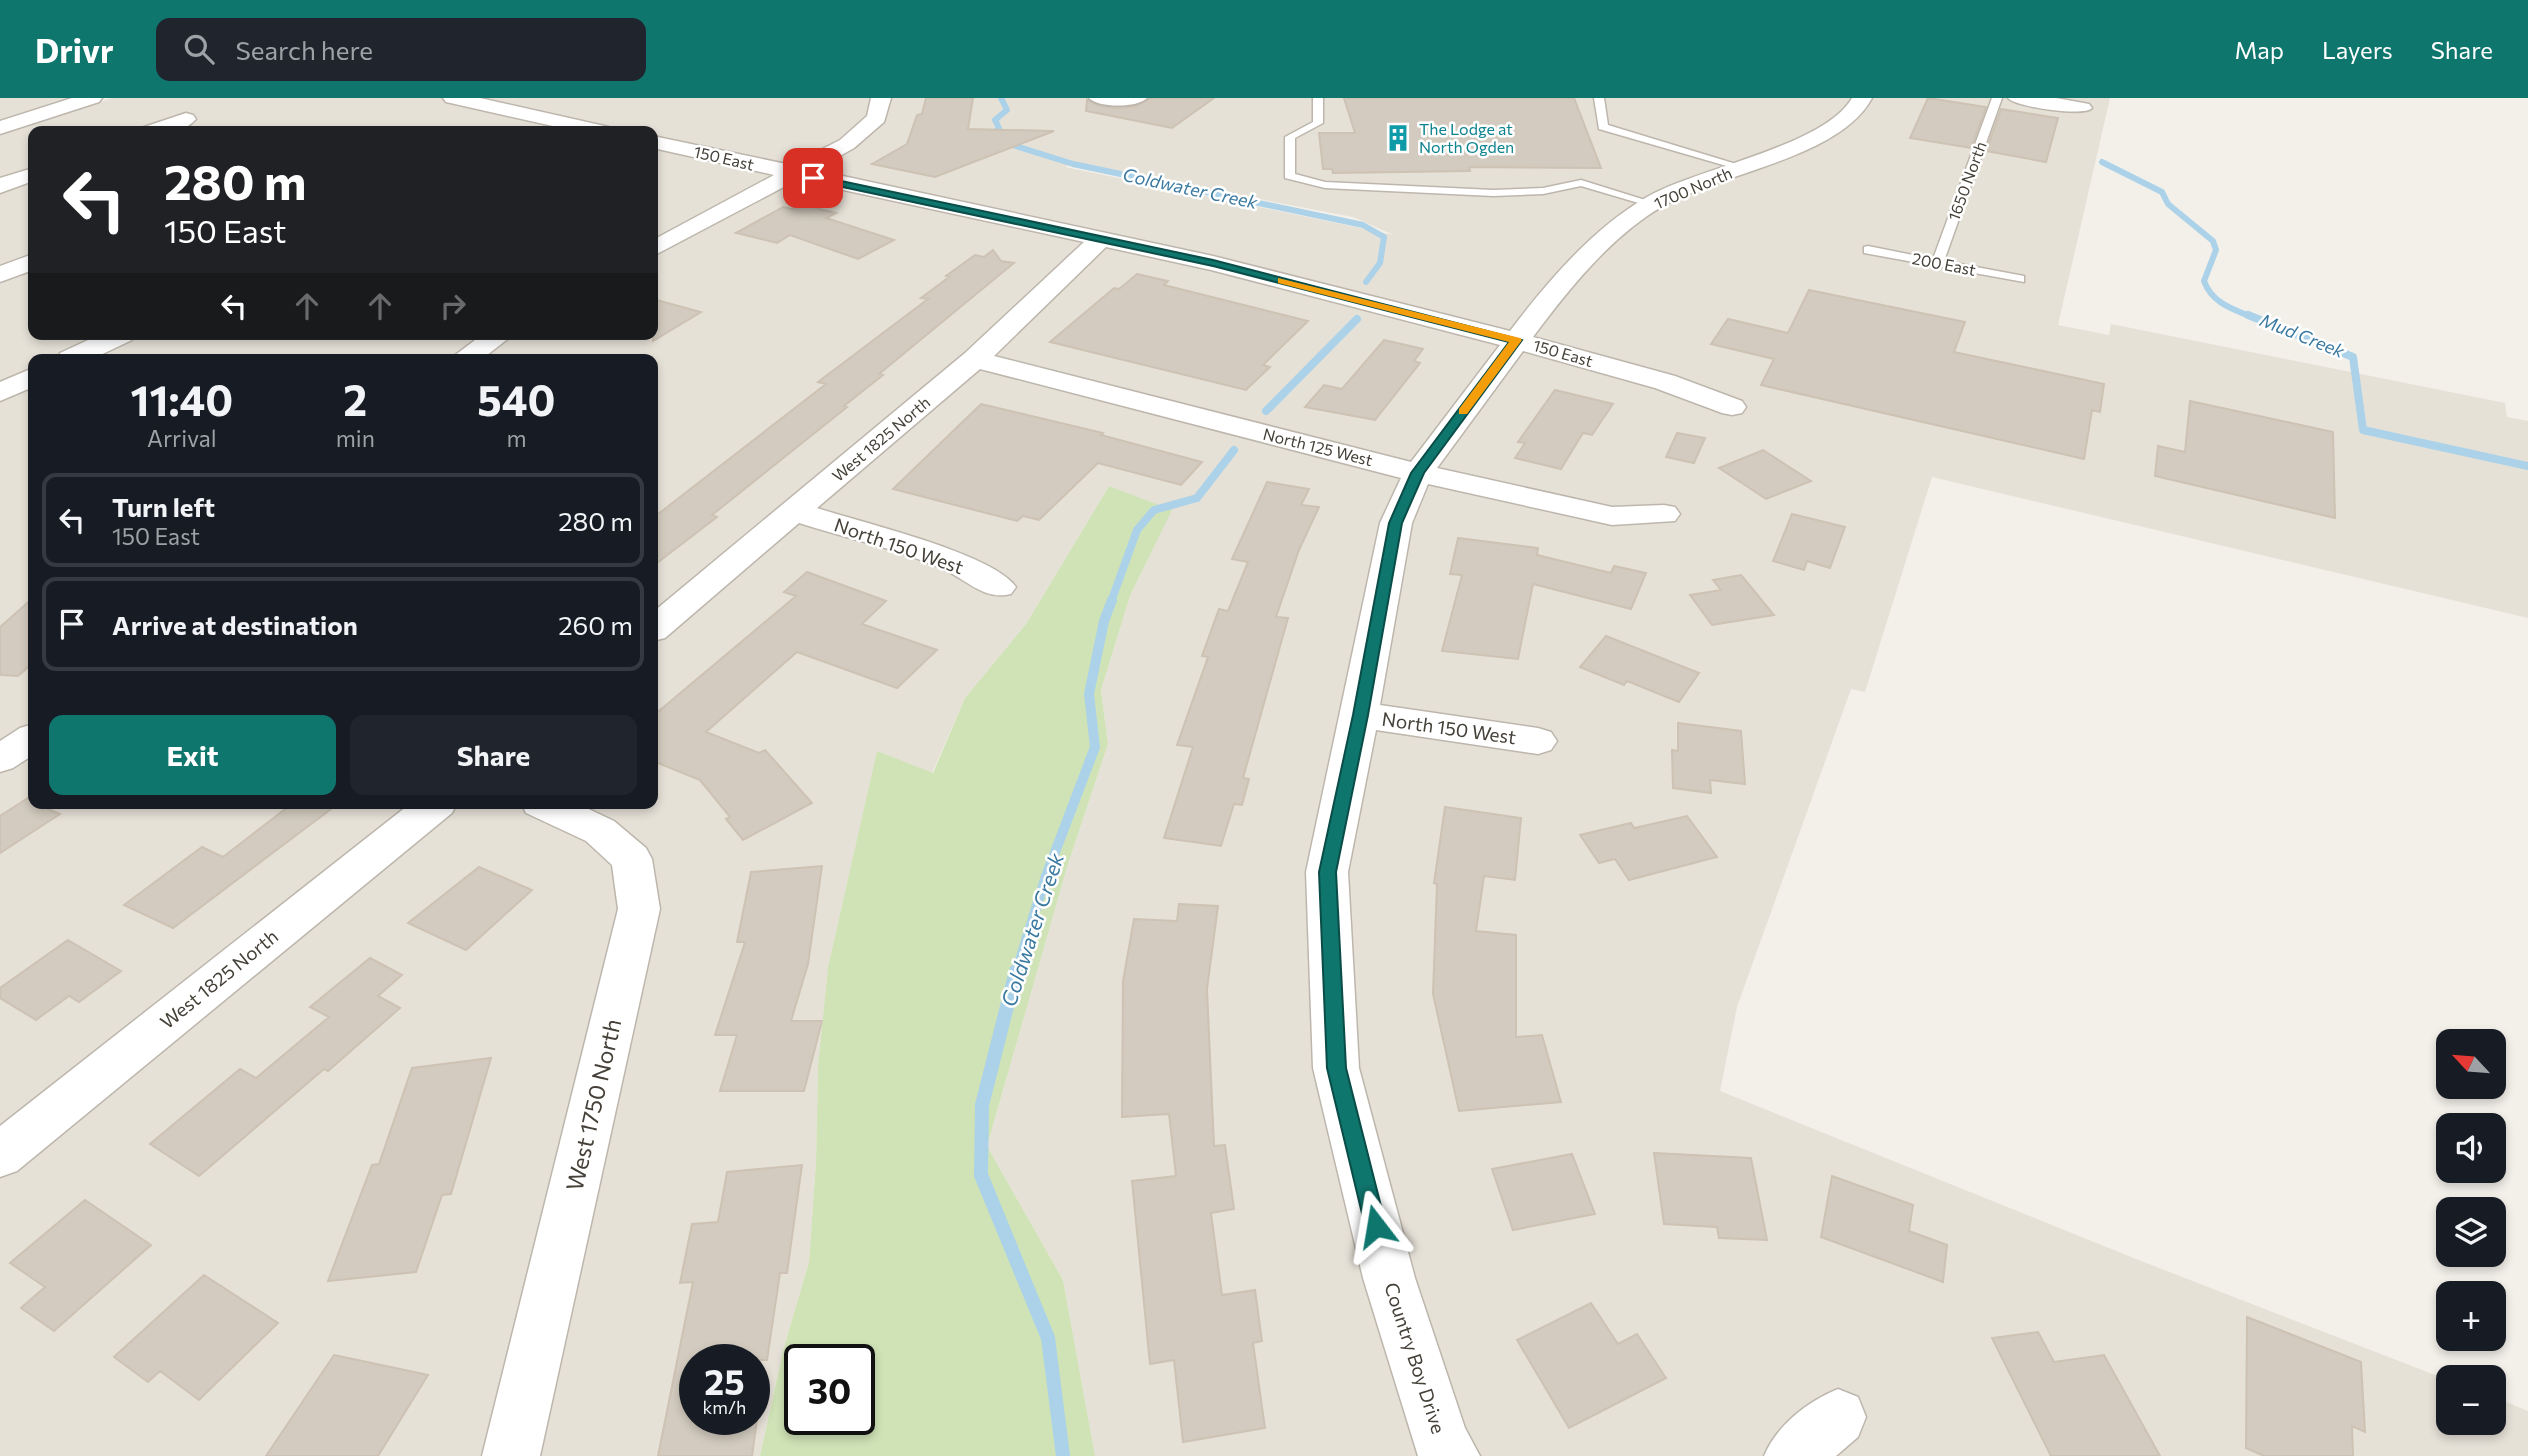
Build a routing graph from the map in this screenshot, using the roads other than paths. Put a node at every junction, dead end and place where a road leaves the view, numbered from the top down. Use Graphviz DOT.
graph roads {
  1 [pos="92,98"];
  2 [pos="453,98"];
  3 [pos="881,98"];
  4 [pos="1099,98"];
  5 [pos="1137,98"];
  6 [pos="1318,98"];
  7 [pos="1599,98"];
  8 [pos="1862,98"];
  9 [pos="1997,98"];
  10 [pos="2018,98"];
  11 [pos="2082,108"];
  12 [pos="186,119"];
  13 [pos="166,126"];
  14 [pos="579,126"];
  15 [pos="0,128"];
  16 [pos="658,143"];
  17 [pos="1741,167"];
  18 [pos="792,173"];
  19 [pos="28,176"];
  20 [pos="0,186"];
  21 [pos="1652,204"];
  22 [pos="1101,239"];
  23 [pos="658,246"];
  24 [pos="1868,250"];
  25 [pos="28,263"];
  26 [pos="1937,263"];
  27 [pos="0,275"];
  28 [pos="2020,279"];
  29 [pos="111,340"];
  30 [pos="491,340"];
  31 [pos="1516,340"];
  32 [pos="81,354"];
  33 [pos="470,354"];
  34 [pos="975,359"];
  35 [pos="1732,407"];
  36 [pos="1418,473"];
  37 [pos="796,512"];
  38 [pos="1664,514"];
  39 [pos="999,586"];
  40 [pos="658,626"];
  41 [pos="1360,715"];
  42 [pos="28,740"];
  43 [pos="1538,741"];
  44 [pos="0,759"];
  45 [pos="431,809"];
  46 [pos="553,809"];
  47 [pos="0,1155"];
  48 [pos="1838,1417"];
  49 [pos="511,1456"];
  50 [pos="1451,1456"];
  51 [pos="1793,1456"];
  1 -- 15 [label="street"];
  2 -- 14 [label="street"];
  3 -- 18 [label="street"];
  4 -- 5 [label="street"];
  6 -- 21 [label="lane"];
  7 -- 17 [label="lane"];
  8 -- 17 [label="street, 1700 North"];
  9 -- 26 [label="lane, 1650 North"];
  10 -- 11 [label="street"];
  12 -- 13 [label="street"];
  16 -- 18 [label="street, 150 East"];
  17 -- 21 [label="street, 1700 North"];
  18 -- 22 [label="street, 150 East"];
  18 -- 23 [label="street"];
  19 -- 20 [label="street"];
  21 -- 31 [label="street, 1700 North"];
  22 -- 31 [label="street, 150 East"];
  22 -- 34 [label="street, West 1825 North"];
  24 -- 26 [label="lane, 200 East"];
  25 -- 27 [label="street"];
  26 -- 28 [label="lane, 200 East"];
  29 -- 32 [label="street"];
  30 -- 33 [label="street"];
  31 -- 35 [label="street, 150 East"];
  31 -- 36 [label="street, Country Boy Drive"];
  34 -- 36 [label="street, North 125 West"];
  34 -- 37 [label="street, West 1825 North"];
  36 -- 38 [label="street, North 125 West"];
  36 -- 41 [label="street, Country Boy Drive"];
  37 -- 39 [label="street, North 150 West"];
  37 -- 40 [label="street, West 1825 North"];
  41 -- 43 [label="street, North 150 West"];
  41 -- 50 [label="street, Country Boy Drive"];
  42 -- 44 [label="street"];
  45 -- 47 [label="street, West 1825 North"];
  46 -- 49 [label="street, West 1750 North"];
  48 -- 51 [label="street"];
}
